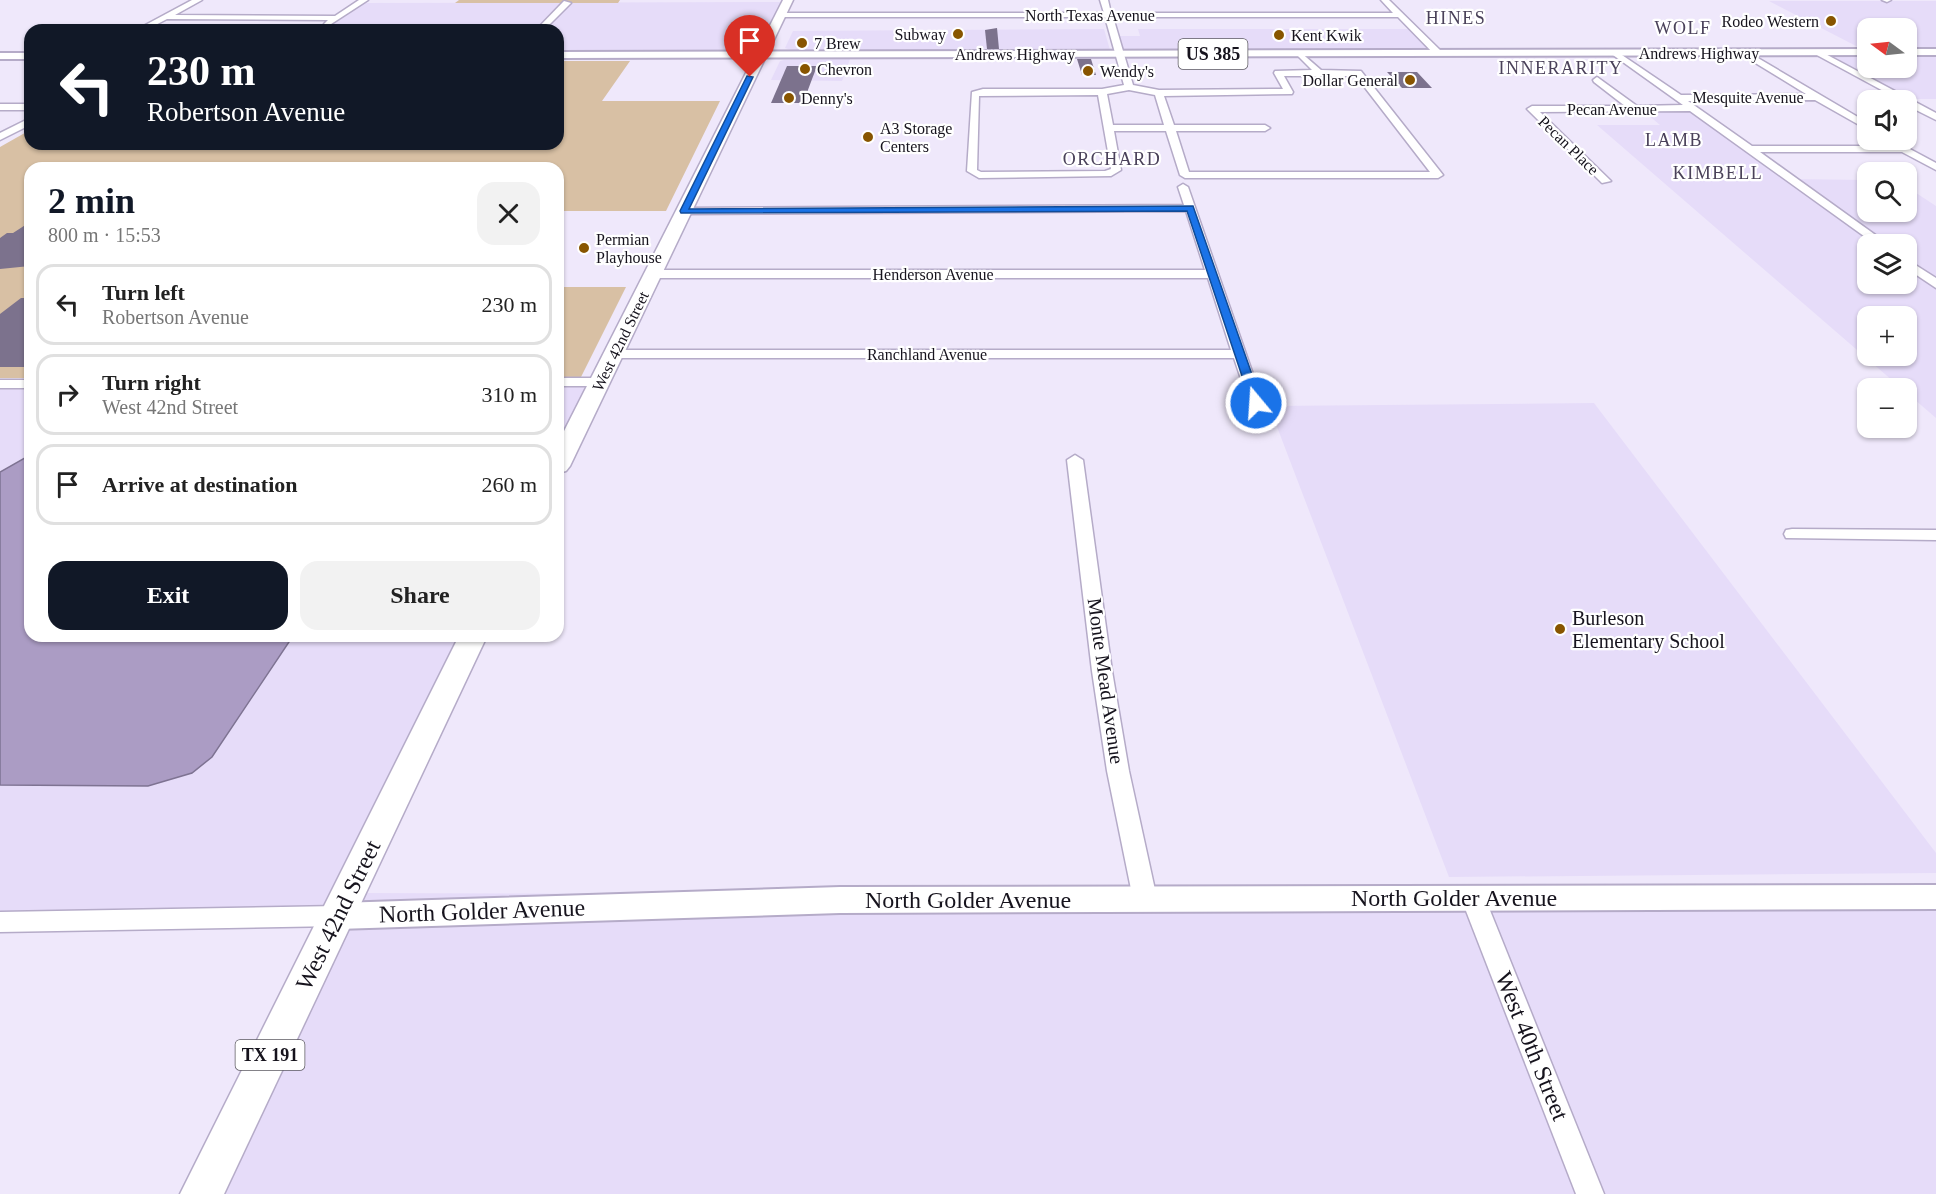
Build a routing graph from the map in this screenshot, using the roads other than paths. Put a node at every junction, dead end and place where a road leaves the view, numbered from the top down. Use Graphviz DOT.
graph roads {
  1 [pos="198,0"];
  2 [pos="364,0"];
  3 [pos="788,0"];
  4 [pos="1104,0"];
  5 [pos="1385,0"];
  6 [pos="567,3"];
  7 [pos="780,15"];
  8 [pos="1108,15"];
  9 [pos="1399,15"];
  10 [pos="164,17"];
  11 [pos="337,18"];
  12 [pos="151,24"];
  13 [pos="328,24"];
  14 [pos="546,24"];
  15 [pos="1743,52"];
  16 [pos="1818,52"];
  17 [pos="1857,52"];
  18 [pos="1917,52"];
  19 [pos="1936,52"];
  20 [pos="1438,53"];
  21 [pos="1616,53"];
  22 [pos="1120,54"];
  23 [pos="564,55"];
  24 [pos="761,55"];
  25 [pos="0,56"];
  26 [pos="24,56"];
  27 [pos="1302,56"];
  28 [pos="1308,73"];
  29 [pos="1319,73"];
  30 [pos="1597,80"];
  31 [pos="1129,87"];
  32 [pos="1886,90"];
  33 [pos="1102,92"];
  34 [pos="1159,93"];
  35 [pos="1818,97"];
  36 [pos="1678,98"];
  37 [pos="0,107"];
  38 [pos="24,107"];
  39 [pos="1917,107"];
  40 [pos="1634,108"];
  41 [pos="1693,108"];
  42 [pos="1532,109"];
  43 [pos="1936,117"];
  44 [pos="1857,120"];
  45 [pos="24,124"];
  46 [pos="1108,128"];
  47 [pos="1171,128"];
  48 [pos="1265,128"];
  49 [pos="0,137"];
  50 [pos="1749,149"];
  51 [pos="1857,149"];
  52 [pos="1906,150"];
  53 [pos="1936,167"];
  54 [pos="1606,181"];
  55 [pos="1183,187"];
  56 [pos="1190,208"];
  57 [pos="684,211"];
  58 [pos="1868,234"];
  59 [pos="1917,270"];
  60 [pos="653,274"];
  61 [pos="1213,274"];
  62 [pos="1936,284"];
  63 [pos="614,354"];
  64 [pos="1240,354"];
  65 [pos="564,382"];
  66 [pos="600,382"];
  67 [pos="0,384"];
  68 [pos="24,384"];
  69 [pos="1256,403"];
  70 [pos="564,454"];
  71 [pos="1075,460"];
  72 [pos="1792,534"];
  73 [pos="1936,535"];
  74 [pos="470,642"];
  75 [pos="1936,897"];
  76 [pos="1473,898"];
  77 [pos="1145,899"];
  78 [pos="338,916"];
  79 [pos="0,921"];
  80 [pos="202,1194"];
  81 [pos="1590,1194"];
  1 -- 10 [label="street"];
  2 -- 11 [label="street"];
  3 -- 7 [label="highway, West 42nd Street"];
  4 -- 8 [label="street"];
  5 -- 9 [label="street"];
  6 -- 14 [label="street"];
  7 -- 8 [label="street, North Texas Avenue"];
  7 -- 24 [label="highway, West 42nd Street"];
  8 -- 9 [label="street, North Texas Avenue"];
  8 -- 22 [label="street"];
  9 -- 20 [label="street"];
  10 -- 11 [label="street"];
  10 -- 12 [label="street"];
  11 -- 13 [label="street"];
  15 -- 16 [label="main road, Andrews Highway / US 385"];
  15 -- 21 [label="main road, Andrews Highway / US 385"];
  15 -- 35 [label="street"];
  16 -- 17 [label="main road, Andrews Highway / US 385"];
  16 -- 32 [label="street"];
  18 -- 19 [label="main road"];
  20 -- 21 [label="main road, Andrews Highway / US 385"];
  20 -- 27 [label="main road, Andrews Highway / US 385"];
  21 -- 36 [label="street"];
  22 -- 24 [label="main road, Andrews Highway / US 385"];
  22 -- 27 [label="main road, Andrews Highway / US 385"];
  22 -- 31 [label="street"];
  23 -- 24 [label="main road, Andrews Highway / US 385"];
  24 -- 57 [label="highway, West 42nd Street"];
  25 -- 26 [label="main road"];
  27 -- 28 [label="street"];
  27 -- 29 [label="street"];
  28 -- 29 [label="street"];
  28 -- 34 [label="street"];
  29 -- 47 [label="street"];
  30 -- 40 [label="street"];
  31 -- 33 [label="street"];
  31 -- 34 [label="street"];
  33 -- 46 [label="street"];
  33 -- 46 [label="street"];
  34 -- 47 [label="street"];
  35 -- 36 [label="street, Mesquite Avenue"];
  35 -- 44 [label="street"];
  36 -- 41 [label="street"];
  37 -- 38 [label="street"];
  39 -- 43 [label="street"];
  40 -- 41 [label="street, Pecan Avenue"];
  40 -- 42 [label="street, Pecan Avenue"];
  41 -- 50 [label="street"];
  42 -- 54 [label="street, Pecan Place"];
  45 -- 49 [label="street"];
  46 -- 47 [label="street"];
  47 -- 48 [label="street"];
  50 -- 51 [label="street"];
  50 -- 58 [label="street"];
  52 -- 53 [label="street"];
  55 -- 56 [label="street"];
  56 -- 57 [label="street"];
  56 -- 61 [label="street"];
  57 -- 60 [label="highway, West 42nd Street"];
  59 -- 62 [label="street"];
  60 -- 61 [label="street, Henderson Avenue"];
  60 -- 63 [label="highway, West 42nd Street"];
  61 -- 64 [label="street"];
  63 -- 64 [label="street, Ranchland Avenue"];
  63 -- 66 [label="highway, West 42nd Street"];
  64 -- 69 [label="street"];
  65 -- 66 [label="street"];
  66 -- 70 [label="highway, West 42nd Street"];
  67 -- 68 [label="street"];
  71 -- 77 [label="street, Monte Mead Avenue"];
  72 -- 73 [label="street"];
  74 -- 78 [label="highway, West 42nd Street / TX 191"];
  75 -- 76 [label="main road, North Golder Avenue"];
  76 -- 77 [label="main road, North Golder Avenue"];
  76 -- 81 [label="street, West 40th Street"];
  77 -- 78 [label="main road, North Golder Avenue"];
  78 -- 79 [label="street, North Golder Avenue"];
  78 -- 80 [label="highway, West 42nd Street / TX 191"];
}
